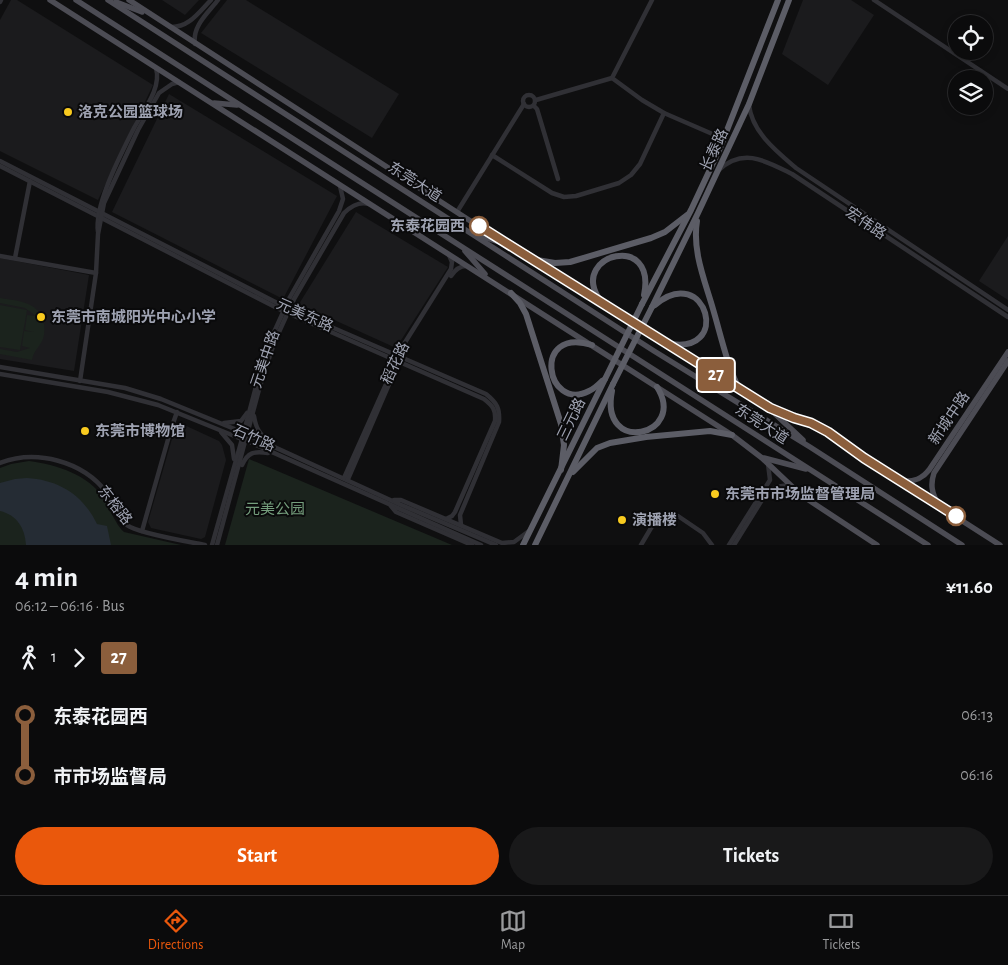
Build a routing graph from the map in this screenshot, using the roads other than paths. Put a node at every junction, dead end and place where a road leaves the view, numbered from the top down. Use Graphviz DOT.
graph roads {
  1 [pos="50,0"];
  2 [pos="76,0"];
  3 [pos="108,0"];
  4 [pos="112,0"];
  5 [pos="129,0"];
  6 [pos="211,0"];
  7 [pos="218,0"];
  8 [pos="652,0"];
  9 [pos="778,0"];
  10 [pos="789,0"];
  11 [pos="874,0"];
  12 [pos="154,17"];
  13 [pos="169,27"];
  14 [pos="195,44"];
  15 [pos="156,68"];
  16 [pos="612,78"];
  17 [pos="179,82"];
  18 [pos="1008,89"];
  19 [pos="536,100"];
  20 [pos="212,103"];
  21 [pos="524,104"];
  22 [pos="749,104"];
  23 [pos="238,105"];
  24 [pos="534,106"];
  25 [pos="664,113"];
  26 [pos="724,139"];
  27 [pos="492,155"];
  28 [pos="0,161"];
  29 [pos="0,166"];
  30 [pos="718,171"];
  31 [pos="558,179"];
  32 [pos="30,181"];
  33 [pos="340,185"];
  34 [pos="370,204"];
  35 [pos="691,210"];
  36 [pos="457,212"];
  37 [pos="698,213"];
  38 [pos="100,216"];
  39 [pos="468,232"];
  40 [pos="506,244"];
  41 [pos="460,246"];
  42 [pos="448,254"];
  43 [pos="0,256"];
  44 [pos="14,258"];
  45 [pos="531,260"];
  46 [pos="468,266"];
  47 [pos="96,272"];
  48 [pos="490,280"];
  49 [pos="511,293"];
  50 [pos="642,304"];
  51 [pos="652,307"];
  52 [pos="608,308"];
  53 [pos="286,310"];
  54 [pos="1008,310"];
  55 [pos="1008,317"];
  56 [pos="666,343"];
  57 [pos="592,345"];
  58 [pos="1008,352"];
  59 [pos="398,359"];
  60 [pos="1008,361"];
  61 [pos="0,367"];
  62 [pos="0,374"];
  63 [pos="605,379"];
  64 [pos="80,380"];
  65 [pos="613,384"];
  66 [pos="79,387"];
  67 [pos="657,387"];
  68 [pos="740,390"];
  69 [pos="252,407"];
  70 [pos="770,408"];
  71 [pos="178,412"];
  72 [pos="220,422"];
  73 [pos="218,429"];
  74 [pos="246,434"];
  75 [pos="732,435"];
  76 [pos="244,440"];
  77 [pos="810,447"];
  78 [pos="277,448"];
  79 [pos="275,454"];
  80 [pos="762,458"];
  81 [pos="0,463"];
  82 [pos="767,463"];
  83 [pos="236,469"];
  84 [pos="561,470"];
  85 [pos="811,470"];
  86 [pos="568,476"];
  87 [pos="346,478"];
  88 [pos="901,481"];
  89 [pos="789,485"];
  90 [pos="392,500"];
  91 [pos="390,506"];
  92 [pos="939,506"];
  93 [pos="446,519"];
  94 [pos="461,525"];
  95 [pos="530,530"];
  96 [pos="542,530"];
  97 [pos="142,531"];
  98 [pos="503,544"];
  99 [pos="874,544"];
  100 [pos="204,545"];
  101 [pos="212,545"];
  102 [pos="217,545"];
  103 [pos="472,545"];
  104 [pos="481,545"];
  105 [pos="496,545"];
  106 [pos="523,545"];
  107 [pos="535,545"];
  108 [pos="540,545"];
  109 [pos="641,545"];
  110 [pos="712,545"];
  111 [pos="729,545"];
  112 [pos="734,545"];
  113 [pos="928,545"];
  114 [pos="962,545"];
  115 [pos="1000,545"];
  1 -- 15 [label="main road"];
  2 -- 23 [label="main road, 东莞大道"];
  3 -- 39 [label="main road, 东莞大道"];
  4 -- 12 [label="main road"];
  5 -- 12 [label="main road"];
  6 -- 13 [label="street"];
  7 -- 14 [label="street"];
  8 -- 16 [label="street"];
  9 -- 26 [label="highway, 长泰路"];
  10 -- 22 [label="highway, 长泰路"];
  11 -- 18 [label="street"];
  12 -- 13 [label="main road"];
  13 -- 14 [label="main road"];
  14 -- 36 [label="main road"];
  15 -- 17 [label="main road"];
  15 -- 38 [label="street"];
  16 -- 19 [label="street"];
  16 -- 25 [label="street"];
  17 -- 20 [label="main road"];
  17 -- 38 [label="street"];
  19 -- 21 [label="street"];
  19 -- 24 [label="street"];
  20 -- 23 [label="main road"];
  20 -- 33 [label="main road"];
  21 -- 24 [label="street"];
  21 -- 27 [label="street"];
  22 -- 30 [label="highway, 长泰路"];
  22 -- 54 [label="street, 宏伟路"];
  23 -- 41 [label="main road, 东莞大道"];
  24 -- 31 [label="street"];
  25 -- 26 [label="street"];
  25 -- 27 [label="street"];
  26 -- 35 [label="highway, 长泰路"];
  27 -- 36 [label="street"];
  28 -- 38 [label="street, 元美东路"];
  29 -- 32 [label="street, 元美东路"];
  30 -- 37 [label="highway, 长泰路"];
  30 -- 55 [label="street, 宏伟路"];
  32 -- 38 [label="street, 元美东路"];
  32 -- 44 [label="street"];
  33 -- 34 [label="main road"];
  33 -- 53 [label="street, 元美中路"];
  34 -- 42 [label="main road"];
  34 -- 53 [label="street, 元美中路"];
  35 -- 45 [label="highway"];
  35 -- 50 [label="highway, 长泰路"];
  36 -- 40 [label="main road"];
  37 -- 51 [label="highway, 长泰路"];
  37 -- 68 [label="highway"];
  38 -- 47 [label="street"];
  38 -- 53 [label="street, 元美东路"];
  39 -- 40 [label="main road"];
  39 -- 77 [label="main road, 东莞大道"];
  40 -- 45 [label="main road"];
  41 -- 48 [label="main road"];
  41 -- 85 [label="main road, 东莞大道"];
  42 -- 46 [label="main road"];
  42 -- 59 [label="street, 稻花路"];
  43 -- 44 [label="street"];
  44 -- 47 [label="street"];
  45 -- 52 [label="main road"];
  46 -- 48 [label="main road"];
  46 -- 59 [label="street, 稻花路"];
  47 -- 64 [label="street"];
  48 -- 49 [label="main road"];
  49 -- 57 [label="main road"];
  49 -- 84 [label="highway"];
  50 -- 52 [label="highway"];
  50 -- 63 [label="highway, 三元路, bridge"];
  51 -- 56 [label="highway"];
  51 -- 65 [label="highway, 三元路, bridge"];
  52 -- 56 [label="main road"];
  53 -- 59 [label="street, 元美东路"];
  53 -- 69 [label="street, 元美中路"];
  56 -- 68 [label="main road"];
  57 -- 63 [label="highway"];
  57 -- 67 [label="main road"];
  58 -- 88 [label="main road, 新城中路"];
  59 -- 87 [label="street, 稻花路"];
  59 -- 93 [label="street, 元美东路"];
  59 -- 94 [label="street, 元美东路"];
  60 -- 92 [label="main road, 新城中路"];
  61 -- 64 [label="street, 石竹路"];
  62 -- 66 [label="street, 石竹路"];
  63 -- 84 [label="highway, 三元路"];
  64 -- 66 [label="street"];
  64 -- 72 [label="street, 石竹路"];
  65 -- 67 [label="highway"];
  65 -- 86 [label="highway, 三元路"];
  66 -- 71 [label="street, 石竹路"];
  67 -- 75 [label="main road"];
  68 -- 70 [label="main road"];
  69 -- 72 [label="street"];
  69 -- 74 [label="street, 元美中路"];
  69 -- 78 [label="street"];
  70 -- 77 [label="main road"];
  70 -- 88 [label="main road"];
  71 -- 73 [label="street, 石竹路"];
  71 -- 97 [label="street"];
  72 -- 74 [label="street, 石竹路"];
  73 -- 76 [label="street, 石竹路"];
  73 -- 83 [label="street"];
  74 -- 76 [label="street, 元美中路"];
  74 -- 78 [label="street, 石竹路"];
  75 -- 80 [label="main road"];
  75 -- 86 [label="highway"];
  76 -- 79 [label="street, 石竹路"];
  76 -- 83 [label="street, 元美中路"];
  77 -- 114 [label="main road, 东莞大道"];
  78 -- 87 [label="street, 石竹路"];
  79 -- 83 [label="street"];
  79 -- 91 [label="street, 石竹路"];
  80 -- 82 [label="main road"];
  80 -- 85 [label="main road"];
  81 -- 97 [label="street, 东榕路"];
  82 -- 89 [label="main road"];
  82 -- 111 [label="street"];
  83 -- 101 [label="street, 元美中路"];
  83 -- 102 [label="street, 元美中路"];
  84 -- 95 [label="highway, 三元路"];
  85 -- 113 [label="main road, 东莞大道"];
  86 -- 96 [label="highway, 三元路"];
  87 -- 90 [label="street, 石竹路"];
  88 -- 92 [label="main road"];
  89 -- 99 [label="main road"];
  89 -- 112 [label="street"];
  90 -- 93 [label="street"];
  90 -- 105 [label="street, 石竹路"];
  91 -- 103 [label="street"];
  91 -- 104 [label="street, 石竹路"];
  92 -- 115 [label="main road"];
  93 -- 94 [label="street"];
  94 -- 98 [label="street"];
  95 -- 98 [label="street"];
  95 -- 106 [label="highway, 三元路"];
  96 -- 107 [label="highway, 三元路"];
  96 -- 108 [label="street"];
  97 -- 100 [label="street, 东榕路"];
  109 -- 110 [label="street"];
}
